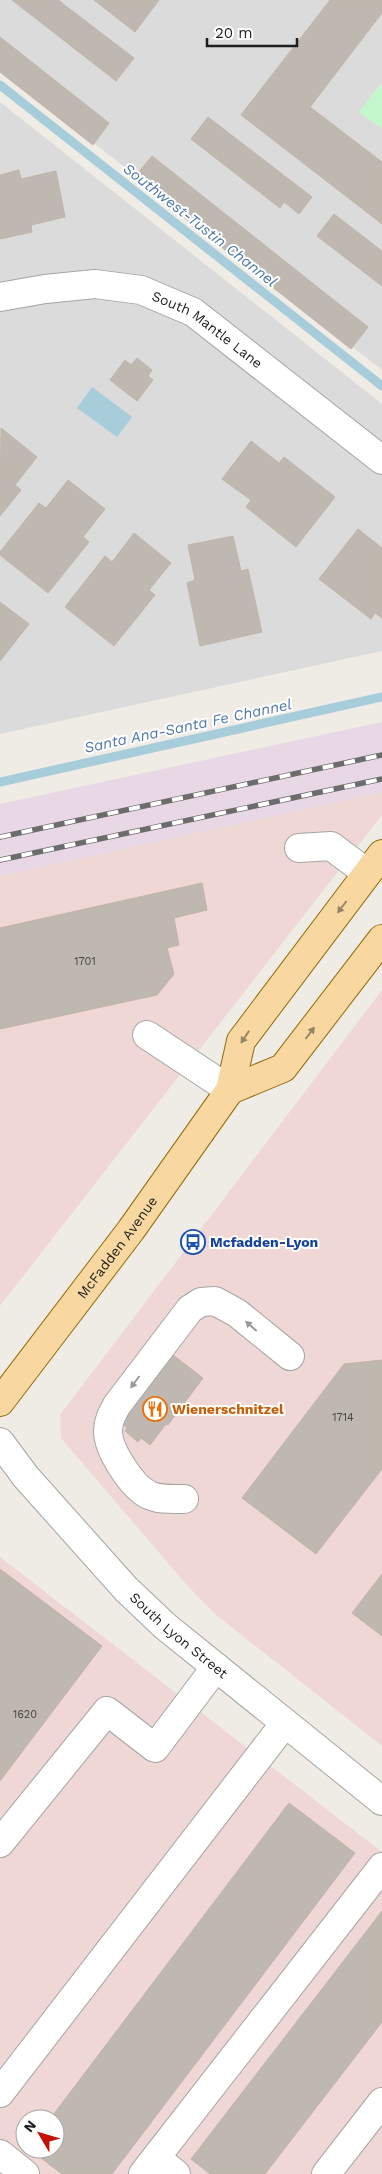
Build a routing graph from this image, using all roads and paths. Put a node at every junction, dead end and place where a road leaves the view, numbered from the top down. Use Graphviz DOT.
graph roads {
  1 [pos="0,297"];
  2 [pos="382,460"];
  3 [pos="299,848"];
  4 [pos="375,864"];
  5 [pos="382,939"];
  6 [pos="147,1035"];
  7 [pos="230,1090"];
  8 [pos="290,1356"];
  9 [pos="0,1402"];
  10 [pos="0,1442"];
  11 [pos="184,1499"];
  12 [pos="216,1667"];
  13 [pos="285,1723"];
  14 [pos="382,1801"];
  15 [pos="0,1843"];
  16 [pos="382,1867"];
  17 [pos="0,2092"];
  18 [pos="382,2102"];
  19 [pos="0,2154"];
  20 [pos="158,2169"];
  21 [pos="25,2174"];
  22 [pos="326,2174"];
  1 -- 2 [label="street, South Mantle Lane"];
  3 -- 4 [label="street"];
  4 -- 7 [label="main road, McFadden Avenue, one-way"];
  7 -- 5 [label="main road, one-way"];
  6 -- 7 [label="street"];
  7 -- 9 [label="main road, McFadden Avenue"];
  8 -- 11 [label="street, one-way"];
  10 -- 12 [label="street, South Lyon Street"];
  12 -- 13 [label="street, South Lyon Street"];
  12 -- 15 [label="street"];
  13 -- 14 [label="street, South Lyon Street"];
  13 -- 17 [label="street"];
  16 -- 20 [label="street"];
  18 -- 22 [label="street"];
  19 -- 21 [label="street"];
}
